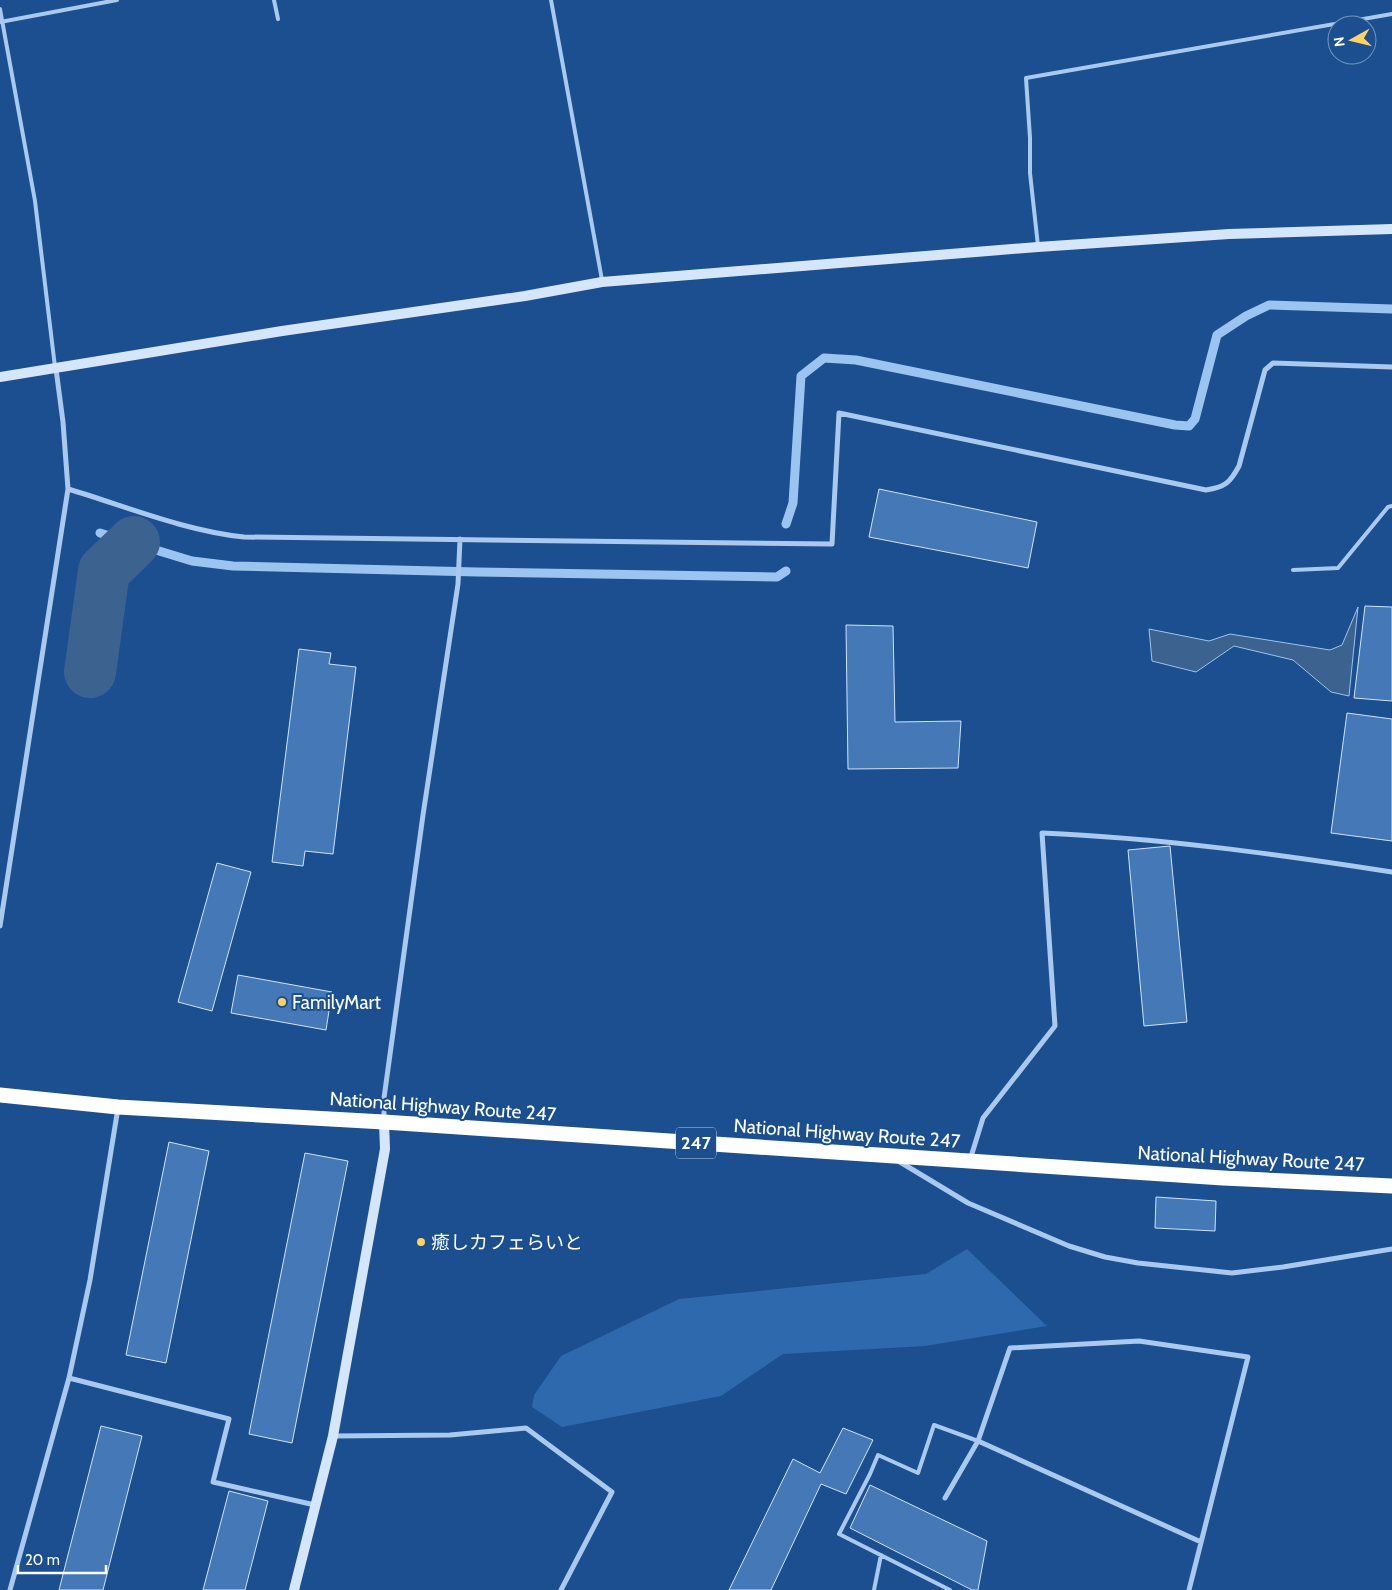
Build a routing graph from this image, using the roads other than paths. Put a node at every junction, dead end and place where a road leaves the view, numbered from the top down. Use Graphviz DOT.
graph roads {
  1 [pos="116,0"];
  2 [pos="274,0"];
  3 [pos="551,0"];
  4 [pos="0,9"];
  5 [pos="1392,14"];
  6 [pos="278,19"];
  7 [pos="1,22"];
  8 [pos="1392,229"];
  9 [pos="1038,248"];
  10 [pos="602,282"];
  11 [pos="1392,366"];
  12 [pos="56,369"];
  13 [pos="0,378"];
  14 [pos="68,489"];
  15 [pos="1392,506"];
  16 [pos="460,539"];
  17 [pos="1293,570"];
  18 [pos="1392,872"];
  19 [pos="0,926"];
  20 [pos="0,1095"];
  21 [pos="118,1107"];
  22 [pos="384,1122"];
  23 [pos="890,1156"];
  24 [pos="970,1161"];
  25 [pos="1392,1186"];
  26 [pos="1392,1249"];
  27 [pos="69,1378"];
  28 [pos="333,1436"];
  29 [pos="978,1441"];
  30 [pos="945,1498"];
  31 [pos="316,1506"];
  32 [pos="1201,1542"];
  33 [pos="881,1555"];
  34 [pos="10,1590"];
  35 [pos="294,1590"];
  36 [pos="561,1590"];
  37 [pos="874,1590"];
  38 [pos="950,1590"];
  39 [pos="1189,1590"];
  1 -- 7 [label="lane"];
  2 -- 6 [label="lane"];
  3 -- 10 [label="lane"];
  4 -- 7 [label="lane"];
  5 -- 9 [label="lane"];
  7 -- 12 [label="lane"];
  8 -- 9 [label="street"];
  9 -- 10 [label="street"];
  10 -- 12 [label="street"];
  11 -- 16 [label="street"];
  12 -- 13 [label="street"];
  12 -- 14 [label="street"];
  14 -- 16 [label="street"];
  14 -- 19 [label="street"];
  15 -- 17 [label="lane"];
  16 -- 22 [label="street"];
  18 -- 24 [label="street"];
  20 -- 21 [label="highway, National Highway Route 247 / 247"];
  21 -- 22 [label="highway, National Highway Route 247 / 247"];
  21 -- 27 [label="street"];
  22 -- 23 [label="highway, National Highway Route 247 / 247"];
  22 -- 28 [label="street"];
  23 -- 24 [label="highway, National Highway Route 247 / 247"];
  23 -- 26 [label="street"];
  24 -- 25 [label="highway, National Highway Route 247 / 247"];
  27 -- 31 [label="street"];
  27 -- 34 [label="street"];
  28 -- 31 [label="street"];
  28 -- 36 [label="street"];
  29 -- 30 [label="street"];
  29 -- 32 [label="street"];
  29 -- 32 [label="street"];
  29 -- 33 [label="lane"];
  31 -- 35 [label="street"];
  32 -- 39 [label="street"];
  33 -- 37 [label="lane"];
  33 -- 38 [label="lane"];
}
